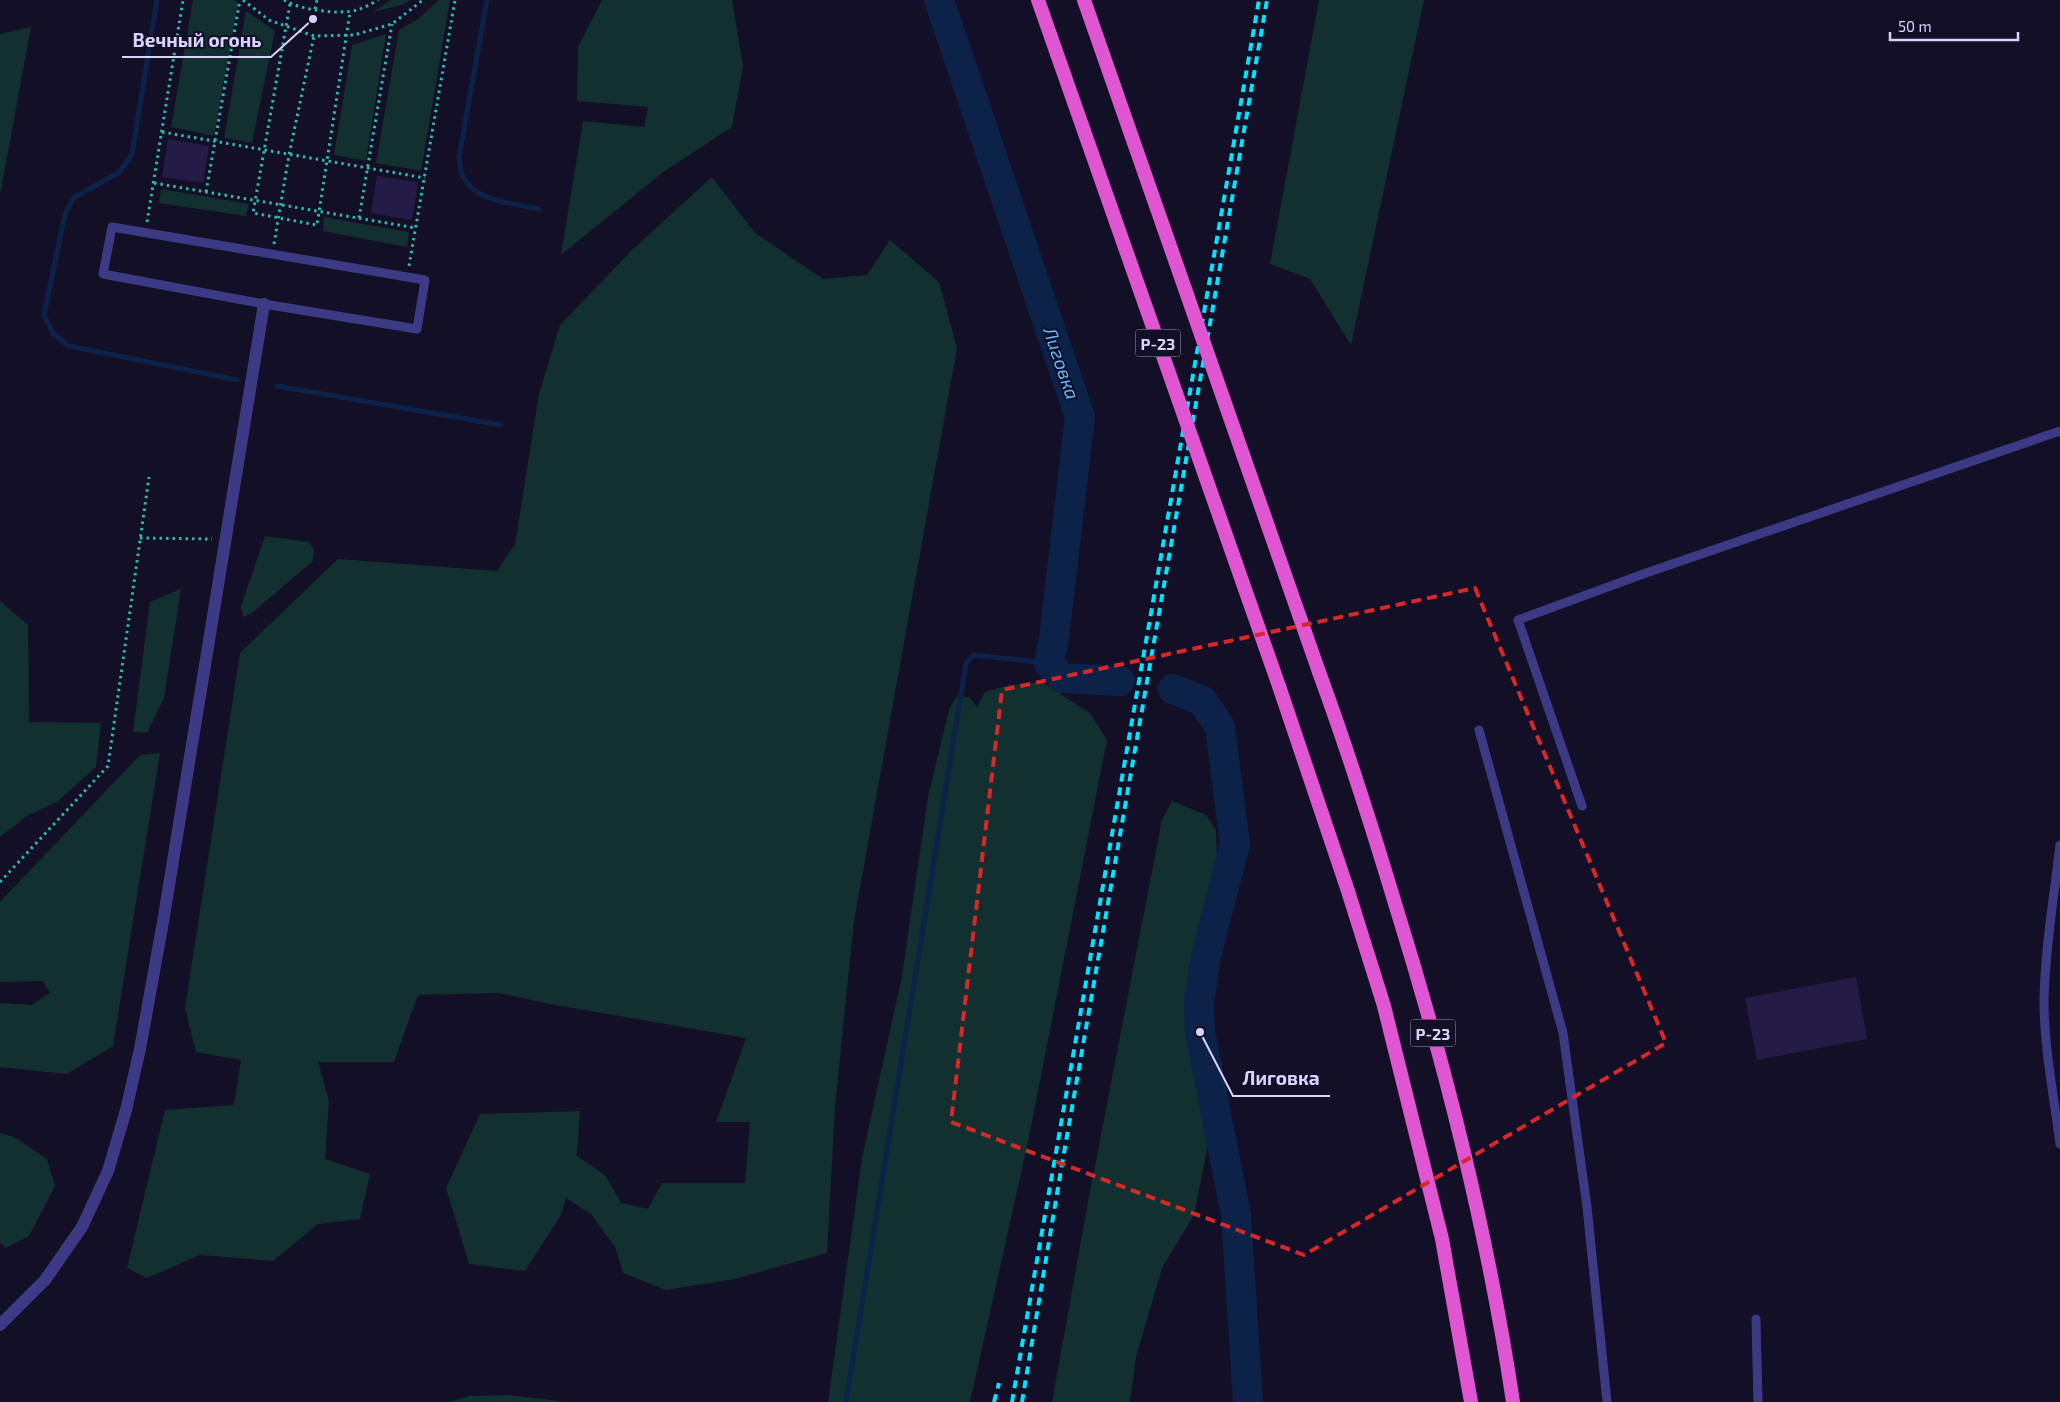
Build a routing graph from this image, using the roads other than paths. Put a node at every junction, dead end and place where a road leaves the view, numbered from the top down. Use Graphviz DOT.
graph roads {
  1 [pos="1038,0"];
  2 [pos="1084,0"];
  3 [pos="264,304"];
  4 [pos="2060,432"];
  5 [pos="1479,730"];
  6 [pos="1582,806"];
  7 [pos="2060,845"];
  8 [pos="2060,1144"];
  9 [pos="1756,1319"];
  10 [pos="0,1325"];
  11 [pos="1471,1402"];
  12 [pos="1513,1402"];
  13 [pos="1607,1402"];
  14 [pos="1758,1402"];
  1 -- 11 [label="highway, Р-23, bridge"];
  2 -- 12 [label="highway, Р-23, bridge"];
  3 -- 3 [label="lane"];
  3 -- 10 [label="street"];
  4 -- 6 [label="lane"];
  5 -- 13 [label="lane"];
  7 -- 8 [label="lane"];
  9 -- 14 [label="lane"];
}
